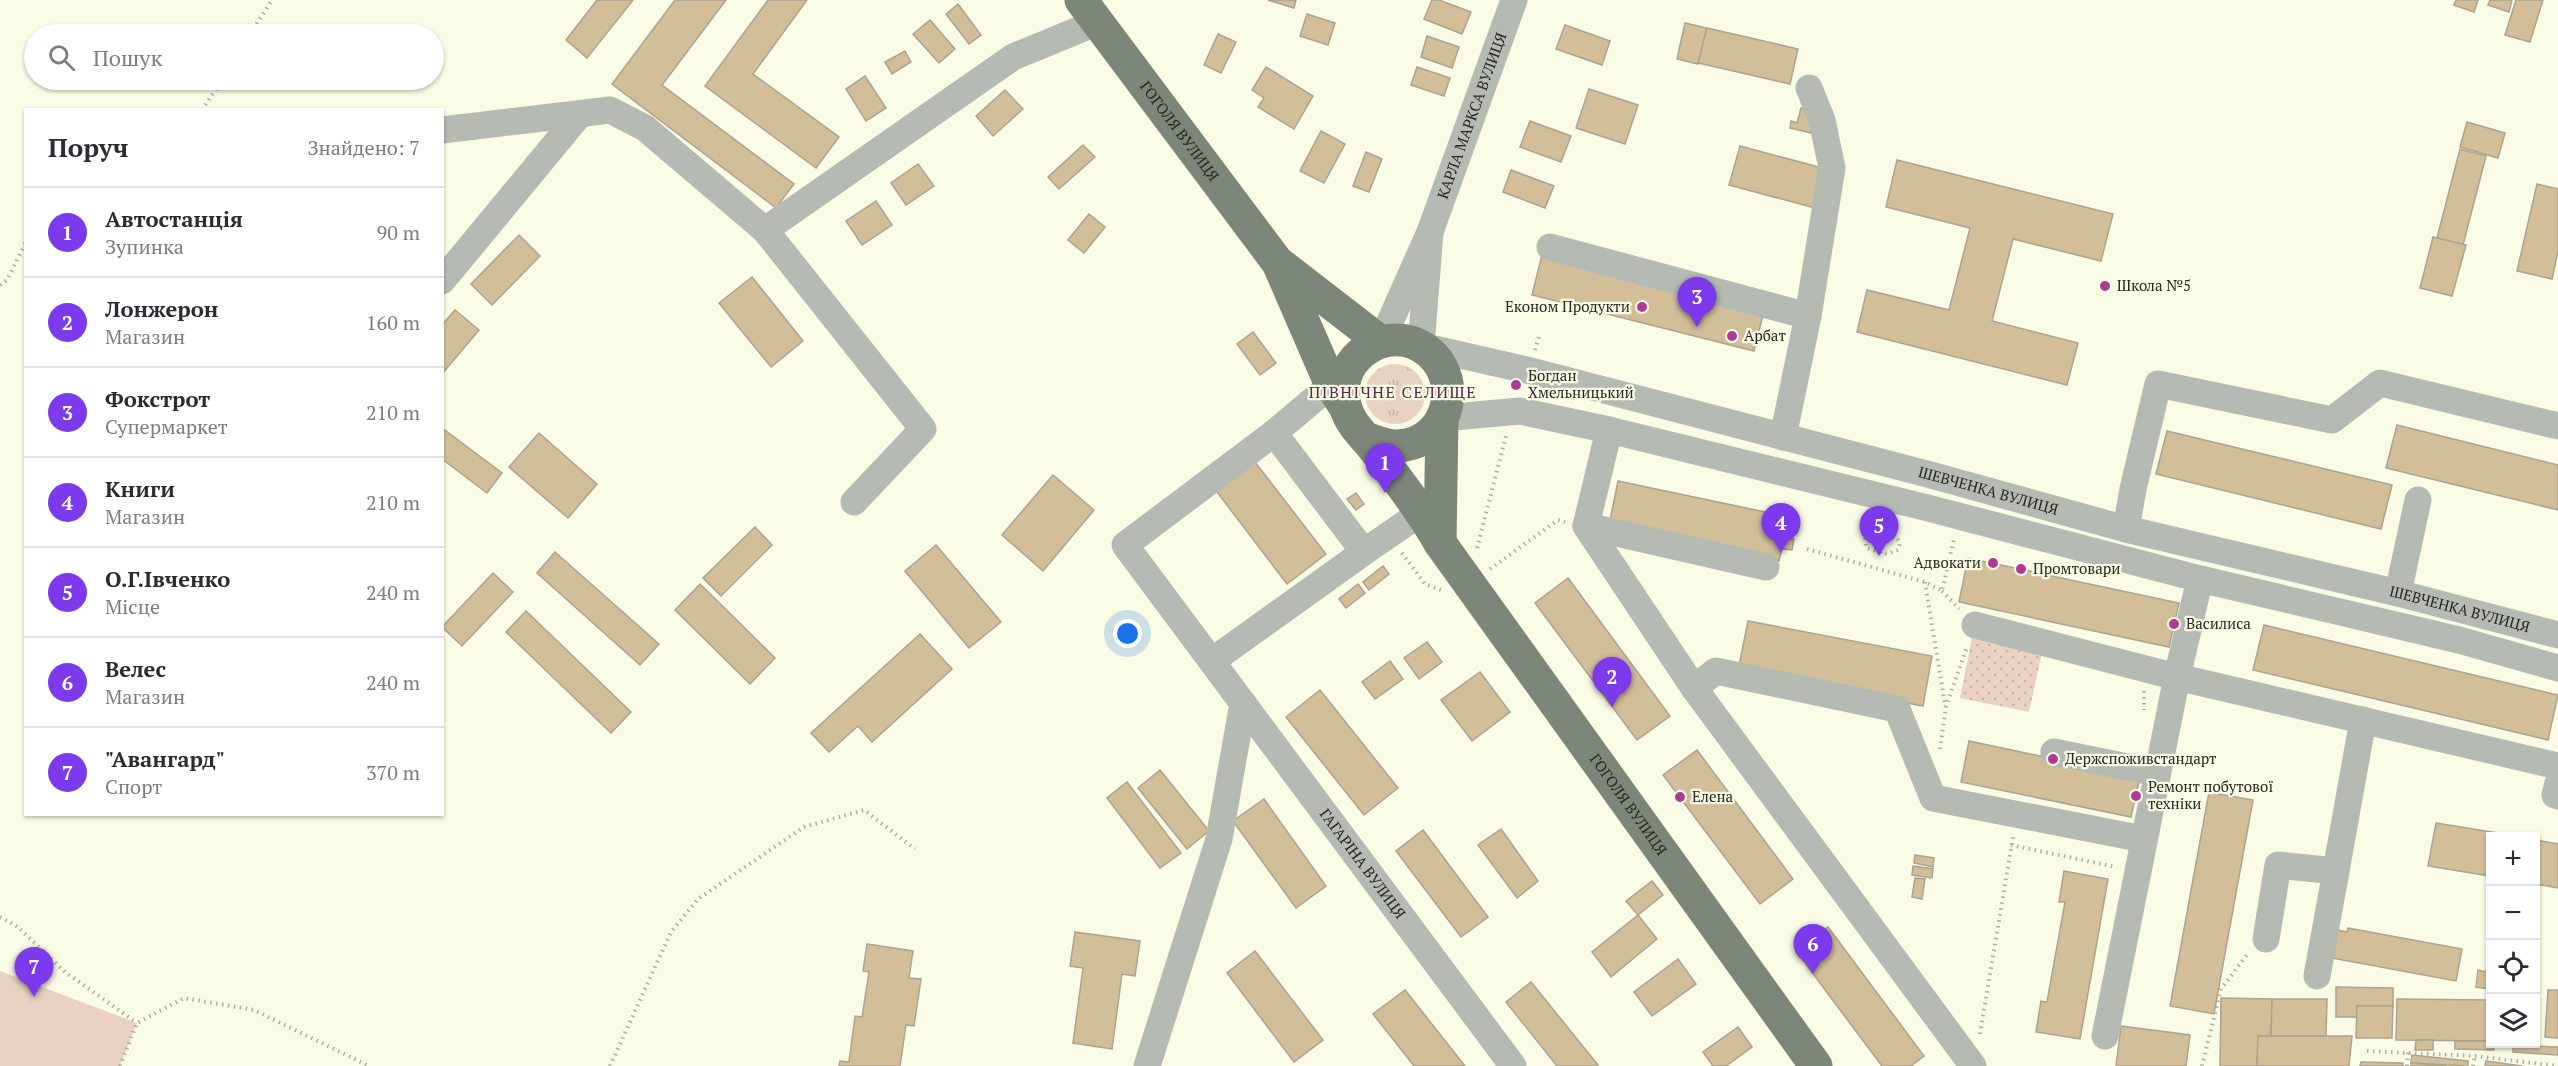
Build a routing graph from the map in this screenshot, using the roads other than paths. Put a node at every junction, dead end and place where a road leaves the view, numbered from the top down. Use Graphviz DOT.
graph roads {
  1 [pos="1514,0"];
  2 [pos="1089,11"];
  3 [pos="1809,88"];
  4 [pos="580,114"];
  5 [pos="444,130"];
  6 [pos="765,230"];
  7 [pos="1430,232"];
  8 [pos="1550,247"];
  9 [pos="1278,263"];
  10 [pos="444,279"];
  11 [pos="1808,316"];
  12 [pos="1381,342"];
  13 [pos="1421,346"];
  14 [pos="1338,396"];
  15 [pos="1442,418"];
  16 [pos="2558,426"];
  17 [pos="1609,430"];
  18 [pos="1274,433"];
  19 [pos="1783,436"];
  20 [pos="1366,438"];
  21 [pos="2418,500"];
  22 [pos="854,502"];
  23 [pos="1422,512"];
  24 [pos="1586,526"];
  25 [pos="2126,529"];
  26 [pos="1440,543"];
  27 [pos="2219,550"];
  28 [pos="1364,552"];
  29 [pos="1766,567"];
  30 [pos="2206,580"];
  31 [pos="2398,593"];
  32 [pos="1975,625"];
  33 [pos="2558,635"];
  34 [pos="1212,661"];
  35 [pos="2558,668"];
  36 [pos="2177,677"];
  37 [pos="1694,688"];
  38 [pos="1243,703"];
  39 [pos="2363,720"];
  40 [pos="2054,752"];
  41 [pos="2558,766"];
  42 [pos="2157,773"];
  43 [pos="2558,783"];
  44 [pos="2558,796"];
  45 [pos="2143,839"];
  46 [pos="2336,871"];
  47 [pos="2267,933"];
  48 [pos="2317,976"];
  49 [pos="2105,1036"];
  50 [pos="1976,1054"];
  51 [pos="1147,1066"];
  52 [pos="1513,1066"];
  53 [pos="1816,1066"];
  1 -- 7 [label="street, КАРЛА МАРКСА ВУЛИЦЯ"];
  2 -- 6 [label="street"];
  2 -- 9 [label="main road, ГОГОЛЯ ВУЛИЦЯ"];
  3 -- 11 [label="street"];
  4 -- 5 [label="street"];
  4 -- 6 [label="street"];
  4 -- 10 [label="street"];
  6 -- 22 [label="street"];
  7 -- 12 [label="street, КАРЛА МАРКСА ВУЛИЦЯ"];
  7 -- 13 [label="street, КАРЛА МАРКСА ВУЛИЦЯ"];
  8 -- 11 [label="street"];
  9 -- 12 [label="main road, ГОГОЛЯ ВУЛИЦЯ"];
  9 -- 14 [label="main road, ГОГОЛЯ ВУЛИЦЯ"];
  11 -- 19 [label="street"];
  12 -- 13 [label="main road"];
  12 -- 14 [label="main road"];
  13 -- 15 [label="main road"];
  13 -- 19 [label="street, ШЕВЧЕНКА ВУЛИЦЯ"];
  14 -- 18 [label="street"];
  14 -- 20 [label="main road, ГОГОЛЯ ВУЛИЦЯ"];
  15 -- 17 [label="street, ШЕВЧЕНКА ВУЛИЦЯ"];
  15 -- 20 [label="main road"];
  15 -- 26 [label="main road"];
  16 -- 25 [label="street"];
  17 -- 24 [label="street"];
  17 -- 30 [label="street, ШЕВЧЕНКА ВУЛИЦЯ"];
  18 -- 28 [label="street"];
  18 -- 34 [label="street, ГАГАРІНА ВУЛИЦЯ"];
  19 -- 25 [label="street, ШЕВЧЕНКА ВУЛИЦЯ"];
  20 -- 23 [label="main road, ГОГОЛЯ ВУЛИЦЯ"];
  21 -- 31 [label="street"];
  23 -- 26 [label="main road, ГОГОЛЯ ВУЛИЦЯ"];
  23 -- 28 [label="street"];
  24 -- 29 [label="street"];
  24 -- 37 [label="street"];
  25 -- 27 [label="street, ШЕВЧЕНКА ВУЛИЦЯ"];
  26 -- 53 [label="main road, ГОГОЛЯ ВУЛИЦЯ"];
  27 -- 30 [label="street"];
  27 -- 31 [label="street, ШЕВЧЕНКА ВУЛИЦЯ"];
  28 -- 34 [label="street"];
  30 -- 35 [label="street, ШЕВЧЕНКА ВУЛИЦЯ"];
  30 -- 36 [label="street"];
  31 -- 33 [label="street, ШЕВЧЕНКА ВУЛИЦЯ"];
  32 -- 36 [label="street"];
  34 -- 38 [label="street, ГАГАРІНА ВУЛИЦЯ"];
  36 -- 39 [label="street"];
  36 -- 42 [label="street"];
  37 -- 45 [label="street"];
  37 -- 50 [label="street"];
  38 -- 51 [label="street"];
  38 -- 52 [label="street, ГАГАРІНА ВУЛИЦЯ"];
  39 -- 41 [label="street"];
  39 -- 46 [label="street"];
  40 -- 42 [label="street"];
  42 -- 45 [label="street"];
  43 -- 44 [label="street"];
  45 -- 49 [label="street"];
  46 -- 47 [label="street"];
  46 -- 48 [label="street"];
}
